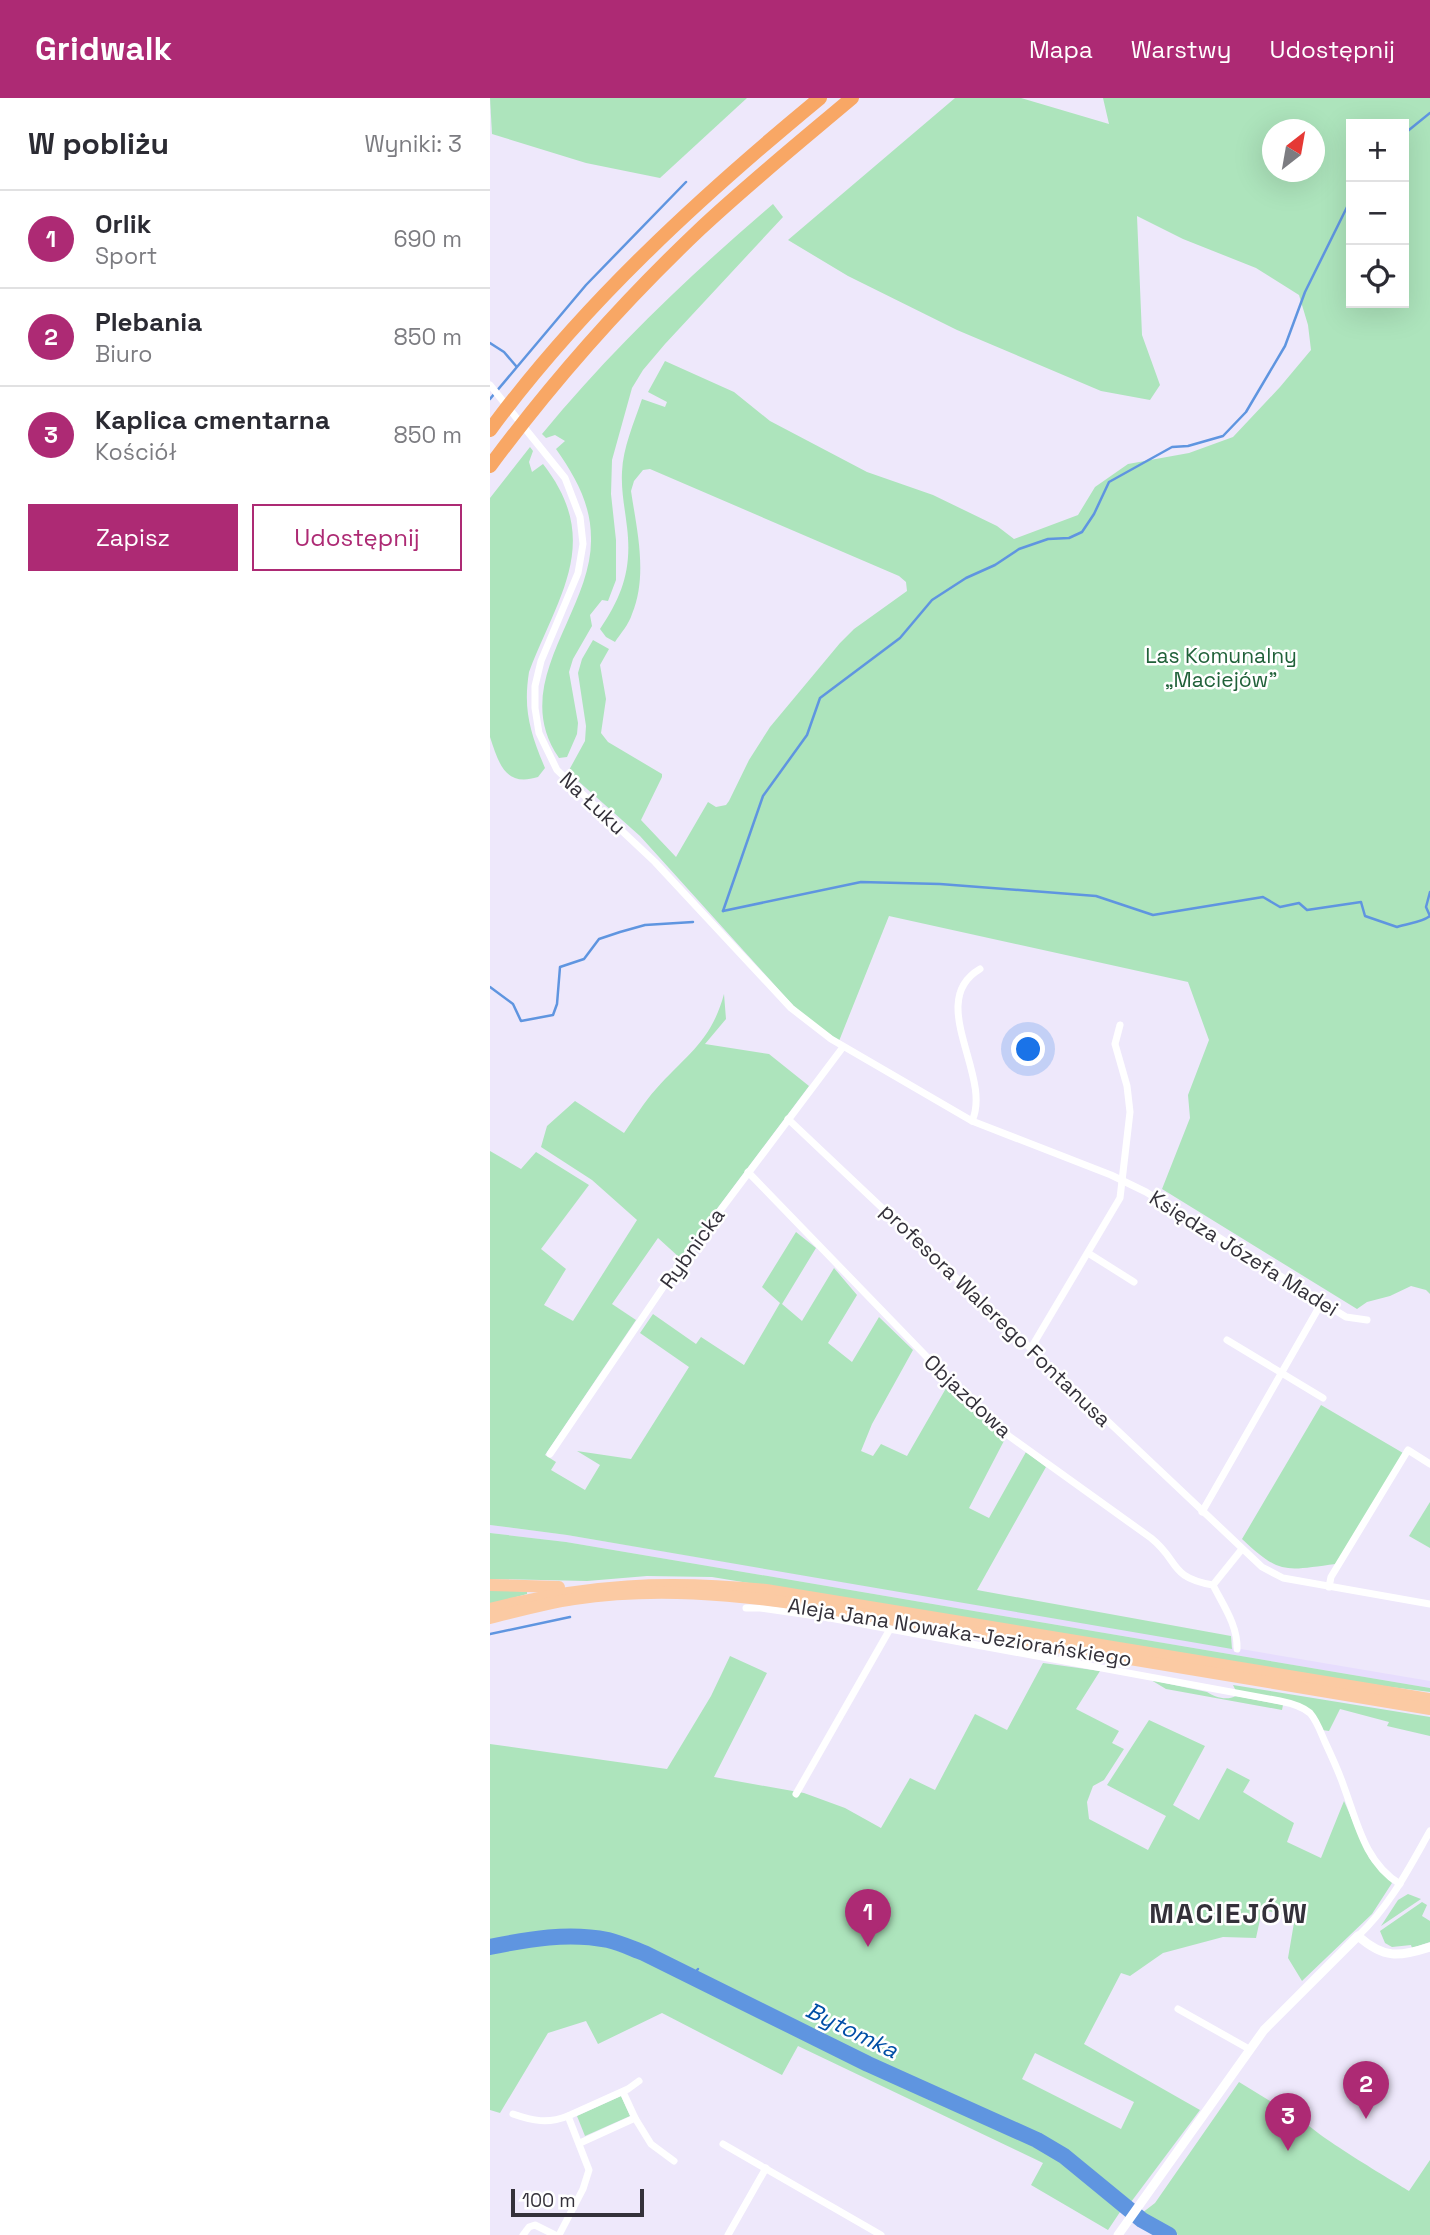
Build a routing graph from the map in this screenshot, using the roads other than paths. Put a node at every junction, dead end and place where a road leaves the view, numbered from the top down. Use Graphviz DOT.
graph roads {
  1 [pos="820,98"];
  2 [pos="852,98"];
  3 [pos="490,385"];
  4 [pos="490,430"];
  5 [pos="490,466"];
  6 [pos="980,969"];
  7 [pos="1119,1026"];
  8 [pos="843,1047"];
  9 [pos="788,1119"];
  10 [pos="972,1121"];
  11 [pos="748,1172"];
  12 [pos="1123,1180"];
  13 [pos="1088,1253"];
  14 [pos="1134,1282"];
  15 [pos="1322,1303"];
  16 [pos="1367,1320"];
  17 [pos="1227,1340"];
  18 [pos="1031,1348"];
  19 [pos="1282,1374"];
  20 [pos="1323,1398"];
  21 [pos="550,1454"];
  22 [pos="1430,1464"];
  23 [pos="1202,1512"];
  24 [pos="1242,1549"];
  25 [pos="490,1585"];
  26 [pos="1213,1585"];
  27 [pos="605,1586"];
  28 [pos="1329,1587"];
  29 [pos="1430,1604"];
  30 [pos="746,1608"];
  31 [pos="490,1609"];
  32 [pos="490,1618"];
  33 [pos="890,1629"];
  34 [pos="1237,1649"];
  35 [pos="1430,1699"];
  36 [pos="1430,1709"];
  37 [pos="796,1794"];
  38 [pos="1430,1831"];
  39 [pos="1399,1884"];
  40 [pos="1358,1936"];
  41 [pos="1423,1949"];
  42 [pos="1178,2009"];
  43 [pos="1249,2049"];
  44 [pos="639,2081"];
  45 [pos="623,2092"];
  46 [pos="513,2114"];
  47 [pos="568,2116"];
  48 [pos="635,2118"];
  49 [pos="580,2143"];
  50 [pos="723,2144"];
  51 [pos="674,2161"];
  52 [pos="766,2168"];
  53 [pos="523,2235"];
  54 [pos="557,2235"];
  55 [pos="728,2235"];
  56 [pos="881,2235"];
  57 [pos="1118,2235"];
  1 -- 4 [label="highway"];
  2 -- 5 [label="highway"];
  3 -- 8 [label="street, Na Łuku"];
  6 -- 10 [label="street"];
  7 -- 12 [label="street, Księdza Józefa Madei"];
  8 -- 9 [label="street, Rybnicka"];
  8 -- 10 [label="street, Księdza Józefa Madei"];
  9 -- 11 [label="street, Rybnicka"];
  9 -- 18 [label="street, profesora Walerego Fontanusa"];
  10 -- 12 [label="street, Księdza Józefa Madei"];
  11 -- 21 [label="street, Rybnicka"];
  11 -- 26 [label="street, Objazdowa"];
  12 -- 13 [label="street, Księdza Józefa Madei"];
  12 -- 15 [label="street, Księdza Józefa Madei"];
  13 -- 14 [label="street"];
  13 -- 18 [label="street, Księdza Józefa Madei"];
  15 -- 16 [label="street, Księdza Józefa Madei"];
  15 -- 19 [label="street"];
  17 -- 19 [label="street"];
  18 -- 23 [label="street, profesora Walerego Fontanusa"];
  19 -- 20 [label="street"];
  19 -- 23 [label="street"];
  22 -- 28 [label="street"];
  23 -- 24 [label="street, profesora Walerego Fontanusa"];
  24 -- 26 [label="street"];
  24 -- 28 [label="street, profesora Walerego Fontanusa"];
  25 -- 27 [label="main road"];
  26 -- 34 [label="street"];
  27 -- 31 [label="main road, Aleja Jana Nowaka-Jeziorańskiego"];
  27 -- 35 [label="main road, Aleja Jana Nowaka-Jeziorańskiego"];
  28 -- 29 [label="street, profesora Walerego Fontanusa"];
  30 -- 33 [label="street"];
  32 -- 36 [label="main road, Aleja Jana Nowaka-Jeziorańskiego"];
  33 -- 37 [label="street"];
  33 -- 39 [label="street"];
  38 -- 39 [label="street"];
  39 -- 40 [label="street"];
  40 -- 41 [label="street"];
  40 -- 43 [label="street"];
  42 -- 43 [label="street"];
  43 -- 57 [label="street"];
  44 -- 45 [label="street"];
  45 -- 47 [label="street"];
  45 -- 48 [label="street"];
  46 -- 47 [label="street"];
  47 -- 49 [label="street"];
  48 -- 49 [label="street"];
  48 -- 51 [label="street"];
  49 -- 54 [label="street"];
  50 -- 52 [label="street"];
  52 -- 55 [label="street"];
  52 -- 56 [label="street"];
  53 -- 54 [label="street"];
}
